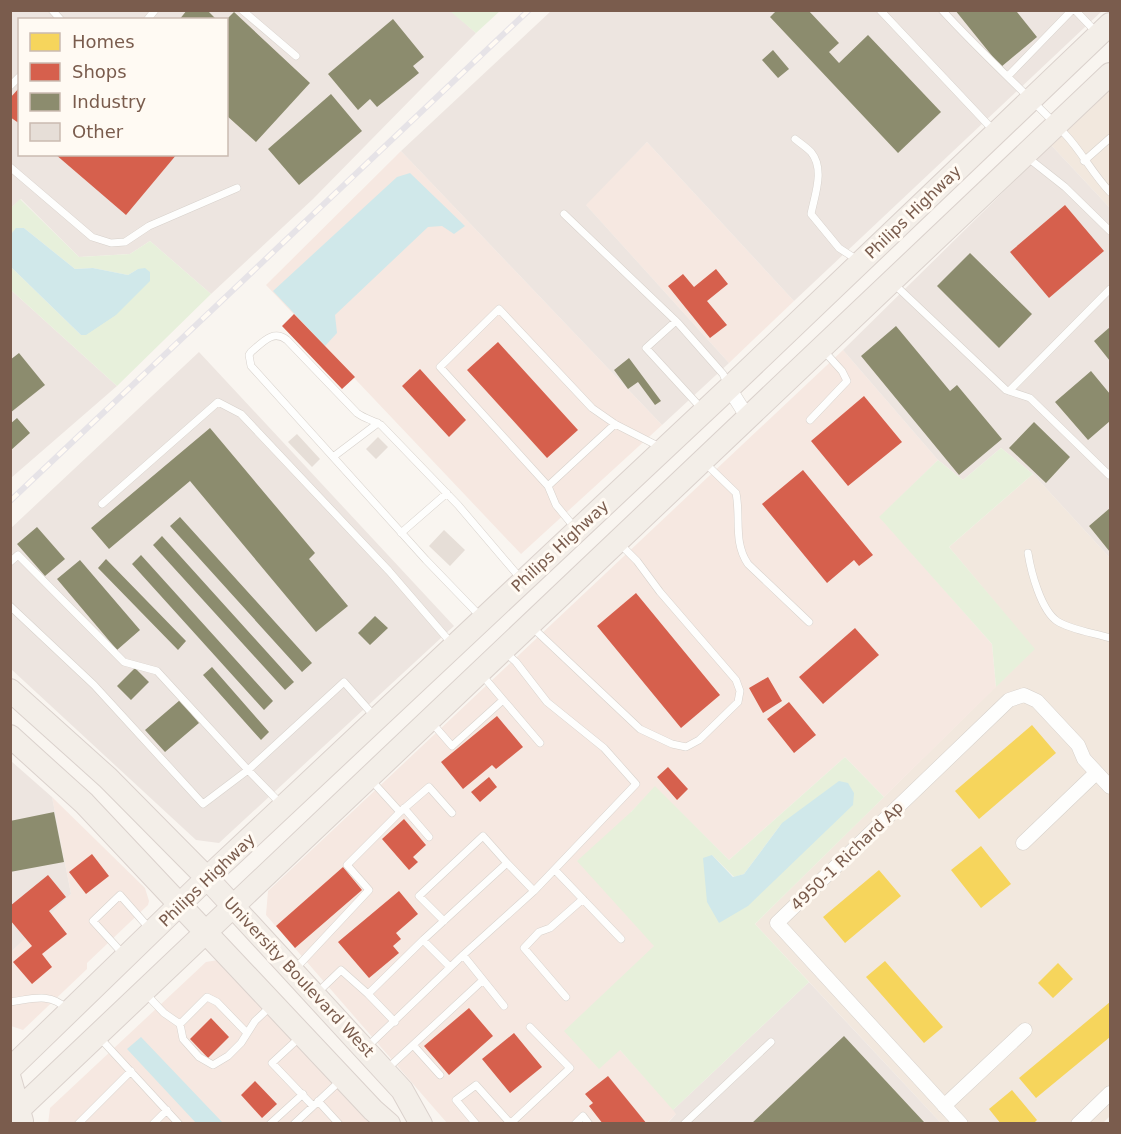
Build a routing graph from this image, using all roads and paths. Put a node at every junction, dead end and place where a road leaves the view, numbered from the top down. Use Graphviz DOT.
graph roads {
  1 [pos="242,10"];
  2 [pos="880,10"];
  3 [pos="942,10"];
  4 [pos="1074,10"];
  5 [pos="1105,29"];
  6 [pos="296,56"];
  7 [pos="1110,74"];
  8 [pos="1008,76"];
  9 [pos="1032,99"];
  10 [pos="1056,125"];
  11 [pos="996,133"];
  12 [pos="1110,138"];
  13 [pos="795,139"];
  14 [pos="1025,156"];
  15 [pos="1084,161"];
  16 [pos="10,167"];
  17 [pos="237,188"];
  18 [pos="1110,192"];
  19 [pos="564,214"];
  20 [pos="1110,231"];
  21 [pos="861,262"];
  22 [pos="892,282"];
  23 [pos="1110,289"];
  24 [pos="676,321"];
  25 [pos="821,348"];
  26 [pos="729,388"];
  27 [pos="1009,391"];
  28 [pos="704,411"];
  29 [pos="747,418"];
  30 [pos="810,420"];
  31 [pos="378,423"];
  32 [pos="615,424"];
  33 [pos="663,448"];
  34 [pos="333,457"];
  35 [pos="702,461"];
  36 [pos="1110,473"];
  37 [pos="548,486"];
  38 [pos="447,493"];
  39 [pos="102,504"];
  40 [pos="576,530"];
  41 [pos="401,533"];
  42 [pos="618,542"];
  43 [pos="1028,553"];
  44 [pos="10,562"];
  45 [pos="523,581"];
  46 [pos="10,606"];
  47 [pos="482,619"];
  48 [pos="809,622"];
  49 [pos="530,626"];
  50 [pos="1110,639"];
  51 [pos="453,646"];
  52 [pos="504,651"];
  53 [pos="480,673"];
  54 [pos="10,690"];
  55 [pos="503,700"];
  56 [pos="377,718"];
  57 [pos="430,720"];
  58 [pos="10,736"];
  59 [pos="540,743"];
  60 [pos="248,770"];
  61 [pos="1096,773"];
  62 [pos="369,778"];
  63 [pos="1110,787"];
  64 [pos="284,807"];
  65 [pos="402,810"];
  66 [pos="452,813"];
  67 [pos="429,837"];
  68 [pos="1023,843"];
  69 [pos="507,863"];
  70 [pos="555,870"];
  71 [pos="207,878"];
  72 [pos="534,891"];
  73 [pos="583,899"];
  74 [pos="181,905"];
  75 [pos="234,906"];
  76 [pos="444,921"];
  77 [pos="207,932"];
  78 [pos="153,933"];
  79 [pos="621,939"];
  80 [pos="423,940"];
  81 [pos="463,955"];
  82 [pos="126,958"];
  83 [pos="450,967"];
  84 [pos="294,971"];
  85 [pos="483,980"];
  86 [pos="145,992"];
  87 [pos="315,994"];
  88 [pos="368,994"];
  89 [pos="566,997"];
  90 [pos="10,1002"];
  91 [pos="273,1003"];
  92 [pos="504,1006"];
  93 [pos="70,1012"];
  94 [pos="394,1022"];
  95 [pos="180,1024"];
  96 [pos="530,1027"];
  97 [pos="1025,1030"];
  98 [pos="248,1033"];
  99 [pos="98,1035"];
  100 [pos="303,1035"];
  101 [pos="771,1042"];
  102 [pos="413,1045"];
  103 [pos="364,1050"];
  104 [pos="10,1069"];
  105 [pos="131,1071"];
  106 [pos="385,1071"];
  107 [pos="440,1075"];
  108 [pos="343,1078"];
  109 [pos="10,1079"];
  110 [pos="1110,1093"];
  111 [pos="303,1094"];
  112 [pos="316,1103"];
  113 [pos="944,1106"];
  114 [pos="167,1110"];
  115 [pos="18,1117"];
  116 [pos="510,1123"];
  117 [pos="78,1124"];
  118 [pos="153,1124"];
  119 [pos="179,1124"];
  120 [pos="270,1124"];
  121 [pos="294,1124"];
  122 [pos="339,1124"];
  123 [pos="389,1124"];
  124 [pos="421,1124"];
  125 [pos="476,1124"];
  126 [pos="575,1124"];
  127 [pos="589,1124"];
  128 [pos="684,1124"];
  129 [pos="960,1124"];
  130 [pos="1078,1124"];
  1 -- 6 [label="lane"];
  2 -- 11 [label="lane"];
  3 -- 8 [label="lane"];
  4 -- 5 [label="lane"];
  4 -- 8 [label="lane"];
  5 -- 9 [label="main road, Philips Highway"];
  7 -- 10 [label="main road"];
  8 -- 9 [label="lane"];
  9 -- 10 [label="lane"];
  9 -- 11 [label="main road, Philips Highway"];
  10 -- 14 [label="main road"];
  10 -- 15 [label="lane"];
  11 -- 21 [label="main road, Philips Highway"];
  12 -- 15 [label="lane"];
  13 -- 21 [label="lane"];
  14 -- 20 [label="lane"];
  14 -- 22 [label="main road"];
  15 -- 18 [label="lane"];
  16 -- 17 [label="lane"];
  19 -- 24 [label="lane"];
  21 -- 26 [label="main road, Philips Highway"];
  22 -- 25 [label="main road"];
  22 -- 27 [label="lane"];
  23 -- 27 [label="lane"];
  24 -- 26 [label="lane"];
  24 -- 28 [label="lane"];
  25 -- 29 [label="main road"];
  25 -- 30 [label="lane"];
  26 -- 28 [label="main road, Philips Highway"];
  26 -- 29 [label="street"];
  27 -- 36 [label="lane"];
  28 -- 33 [label="main road, Philips Highway"];
  29 -- 35 [label="main road"];
  31 -- 34 [label="lane"];
  31 -- 34 [label="lane"];
  31 -- 38 [label="lane"];
  32 -- 33 [label="lane"];
  32 -- 37 [label="lane"];
  32 -- 37 [label="lane"];
  33 -- 40 [label="main road, Philips Highway"];
  34 -- 41 [label="lane"];
  35 -- 42 [label="main road"];
  35 -- 48 [label="lane"];
  37 -- 40 [label="lane"];
  38 -- 41 [label="lane"];
  38 -- 45 [label="lane"];
  39 -- 51 [label="lane"];
  40 -- 45 [label="main road, Philips Highway"];
  41 -- 47 [label="lane"];
  42 -- 49 [label="main road"];
  42 -- 49 [label="lane"];
  43 -- 50 [label="lane"];
  44 -- 60 [label="lane"];
  45 -- 47 [label="main road, Philips Highway"];
  46 -- 60 [label="lane"];
  47 -- 51 [label="main road, Philips Highway"];
  49 -- 52 [label="main road"];
  51 -- 56 [label="main road, Philips Highway"];
  52 -- 53 [label="main road"];
  52 -- 70 [label="lane"];
  53 -- 55 [label="lane"];
  53 -- 57 [label="main road"];
  54 -- 71 [label="main road, University Boulevard West"];
  55 -- 57 [label="lane"];
  55 -- 59 [label="lane"];
  56 -- 60 [label="lane"];
  56 -- 64 [label="main road, Philips Highway"];
  57 -- 62 [label="main road"];
  58 -- 74 [label="main road"];
  60 -- 64 [label="lane"];
  61 -- 63 [label="street, 4950-1 Richard Ap"];
  61 -- 68 [label="street"];
  61 -- 113 [label="street, 4950-1 Richard Ap"];
  62 -- 65 [label="lane"];
  62 -- 75 [label="main road"];
  64 -- 71 [label="main road, Philips Highway"];
  65 -- 66 [label="lane"];
  65 -- 67 [label="lane"];
  65 -- 84 [label="lane"];
  69 -- 72 [label="lane"];
  69 -- 76 [label="lane"];
  69 -- 76 [label="lane"];
  70 -- 72 [label="lane"];
  70 -- 73 [label="lane"];
  71 -- 74 [label="main road, Philips Highway"];
  71 -- 75 [label="main road, University Boulevard West"];
  72 -- 81 [label="lane"];
  73 -- 79 [label="lane"];
  73 -- 89 [label="lane"];
  74 -- 77 [label="main road"];
  74 -- 78 [label="main road, Philips Highway"];
  75 -- 77 [label="main road"];
  75 -- 84 [label="main road, University Boulevard West"];
  76 -- 80 [label="lane"];
  77 -- 86 [label="main road"];
  77 -- 91 [label="main road"];
  78 -- 82 [label="main road, Philips Highway"];
  78 -- 82 [label="lane"];
  80 -- 83 [label="lane"];
  80 -- 88 [label="lane"];
  81 -- 83 [label="lane"];
  81 -- 85 [label="lane"];
  82 -- 93 [label="main road, Philips Highway"];
  83 -- 94 [label="lane"];
  84 -- 87 [label="main road, University Boulevard West"];
  85 -- 92 [label="lane"];
  85 -- 102 [label="lane"];
  86 -- 95 [label="lane"];
  86 -- 99 [label="main road"];
  87 -- 88 [label="lane"];
  87 -- 103 [label="main road, University Boulevard West"];
  88 -- 94 [label="lane"];
  90 -- 93 [label="lane"];
  91 -- 98 [label="lane"];
  91 -- 100 [label="main road"];
  93 -- 104 [label="main road, Philips Highway"];
  94 -- 103 [label="lane"];
  95 -- 98 [label="lane"];
  95 -- 98 [label="lane"];
  96 -- 116 [label="lane"];
  97 -- 113 [label="street"];
  99 -- 105 [label="lane"];
  99 -- 115 [label="main road"];
  100 -- 108 [label="main road"];
  100 -- 111 [label="lane"];
  101 -- 128 [label="lane"];
  102 -- 106 [label="lane"];
  102 -- 107 [label="lane"];
  103 -- 106 [label="main road, University Boulevard West"];
  105 -- 114 [label="lane"];
  105 -- 117 [label="lane"];
  106 -- 124 [label="main road, University Boulevard West"];
  108 -- 112 [label="lane"];
  108 -- 123 [label="main road"];
  109 -- 115 [label="main road"];
  110 -- 130 [label="street"];
  111 -- 112 [label="lane"];
  111 -- 120 [label="lane"];
  112 -- 121 [label="lane"];
  112 -- 122 [label="lane"];
  113 -- 129 [label="street, 4950-1 Richard Ap"];
  114 -- 118 [label="lane"];
  114 -- 119 [label="lane"];
  116 -- 125 [label="lane"];
  126 -- 127 [label="lane"];
}
